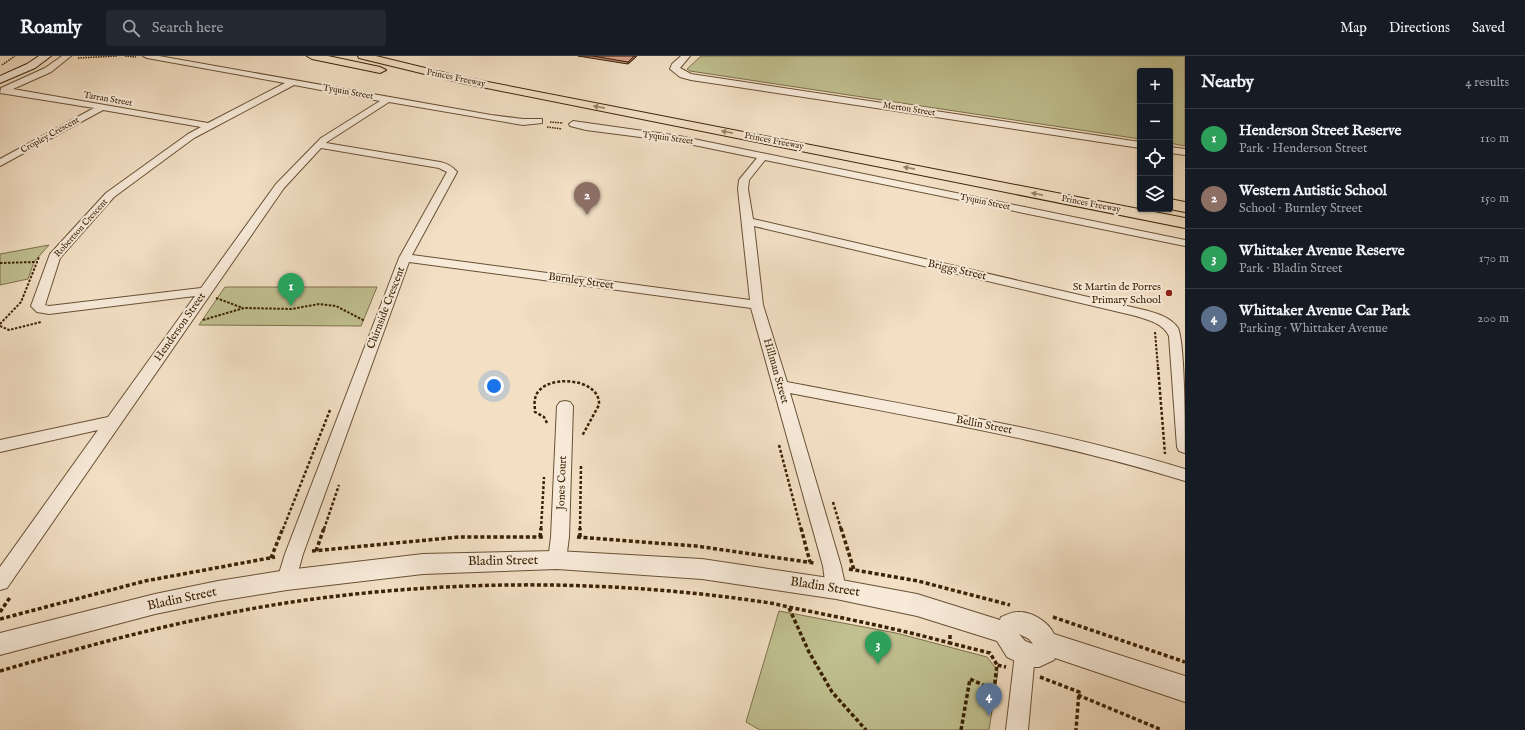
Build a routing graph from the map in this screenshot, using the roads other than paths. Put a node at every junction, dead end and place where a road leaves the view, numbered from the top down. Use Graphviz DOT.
graph roads {
  1 [pos="46,56"];
  2 [pos="67,56"];
  3 [pos="147,56"];
  4 [pos="312,56"];
  5 [pos="363,56"];
  6 [pos="408,56"];
  7 [pos="686,56"];
  8 [pos="471,70"];
  9 [pos="293,82"];
  10 [pos="1,88"];
  11 [pos="551,97"];
  12 [pos="387,100"];
  13 [pos="101,108"];
  14 [pos="686,111"];
  15 [pos="539,121"];
  16 [pos="573,124"];
  17 [pos="208,126"];
  18 [pos="832,139"];
  19 [pos="319,144"];
  20 [pos="1137,145"];
  21 [pos="1173,150"];
  22 [pos="1185,152"];
  23 [pos="763,156"];
  24 [pos="0,163"];
  25 [pos="1173,205"];
  26 [pos="1185,207"];
  27 [pos="748,220"];
  28 [pos="1185,223"];
  29 [pos="1185,243"];
  30 [pos="405,258"];
  31 [pos="210,295"];
  32 [pos="757,305"];
  33 [pos="780,386"];
  34 [pos="565,406"];
  35 [pos="112,422"];
  36 [pos="0,446"];
  37 [pos="1185,447"];
  38 [pos="1185,475"];
  39 [pos="557,560"];
  40 [pos="287,580"];
  41 [pos="0,582"];
  42 [pos="836,589"];
  43 [pos="0,644"];
  44 [pos="1035,648"];
  45 [pos="1185,689"];
  46 [pos="1017,730"];
  1 -- 10 [label="main road"];
  2 -- 10 [label="street"];
  3 -- 9 [label="street, Tyquin Street"];
  4 -- 11 [label="highway"];
  5 -- 11 [label="highway, Princes Freeway"];
  6 -- 8 [label="highway, Princes Freeway"];
  7 -- 20 [label="street, Merton Street"];
  9 -- 12 [label="street, Tyquin Street"];
  9 -- 17 [label="street, Robertson Crescent"];
  10 -- 13 [label="street, Tarran Street"];
  28 -- 11 [label="highway, Princes Freeway, one-way"];
  12 -- 15 [label="street, Tyquin Street"];
  12 -- 19 [label="street, Henderson Street"];
  13 -- 17 [label="street, Tarran Street"];
  13 -- 24 [label="street, Cropley Crescent"];
  14 -- 18 [label="highway, Princes Freeway"];
  16 -- 23 [label="street, Tyquin Street"];
  17 -- 31 [label="street, Robertson Crescent"];
  19 -- 30 [label="street, Chirnside Crescent"];
  19 -- 31 [label="street, Henderson Street"];
  21 -- 22 [label="street"];
  23 -- 27 [label="street, Hillman Street"];
  23 -- 29 [label="street, Tyquin Street"];
  25 -- 26 [label="highway"];
  27 -- 32 [label="street, Hillman Street"];
  27 -- 37 [label="street, Briggs Street"];
  30 -- 32 [label="street, Burnley Street"];
  30 -- 40 [label="street, Chirnside Crescent"];
  31 -- 35 [label="street, Henderson Street"];
  32 -- 33 [label="street, Hillman Street"];
  33 -- 38 [label="street, Bellin Street"];
  33 -- 42 [label="street, Hillman Street"];
  34 -- 39 [label="street, Jones Court"];
  35 -- 36 [label="street"];
  35 -- 41 [label="street, Henderson Street"];
  39 -- 40 [label="street, Bladin Street"];
  39 -- 42 [label="street, Bladin Street"];
  40 -- 43 [label="street, Bladin Street"];
  42 -- 44 [label="street, Bladin Street"];
  44 -- 45 [label="street"];
  44 -- 46 [label="street"];
}
